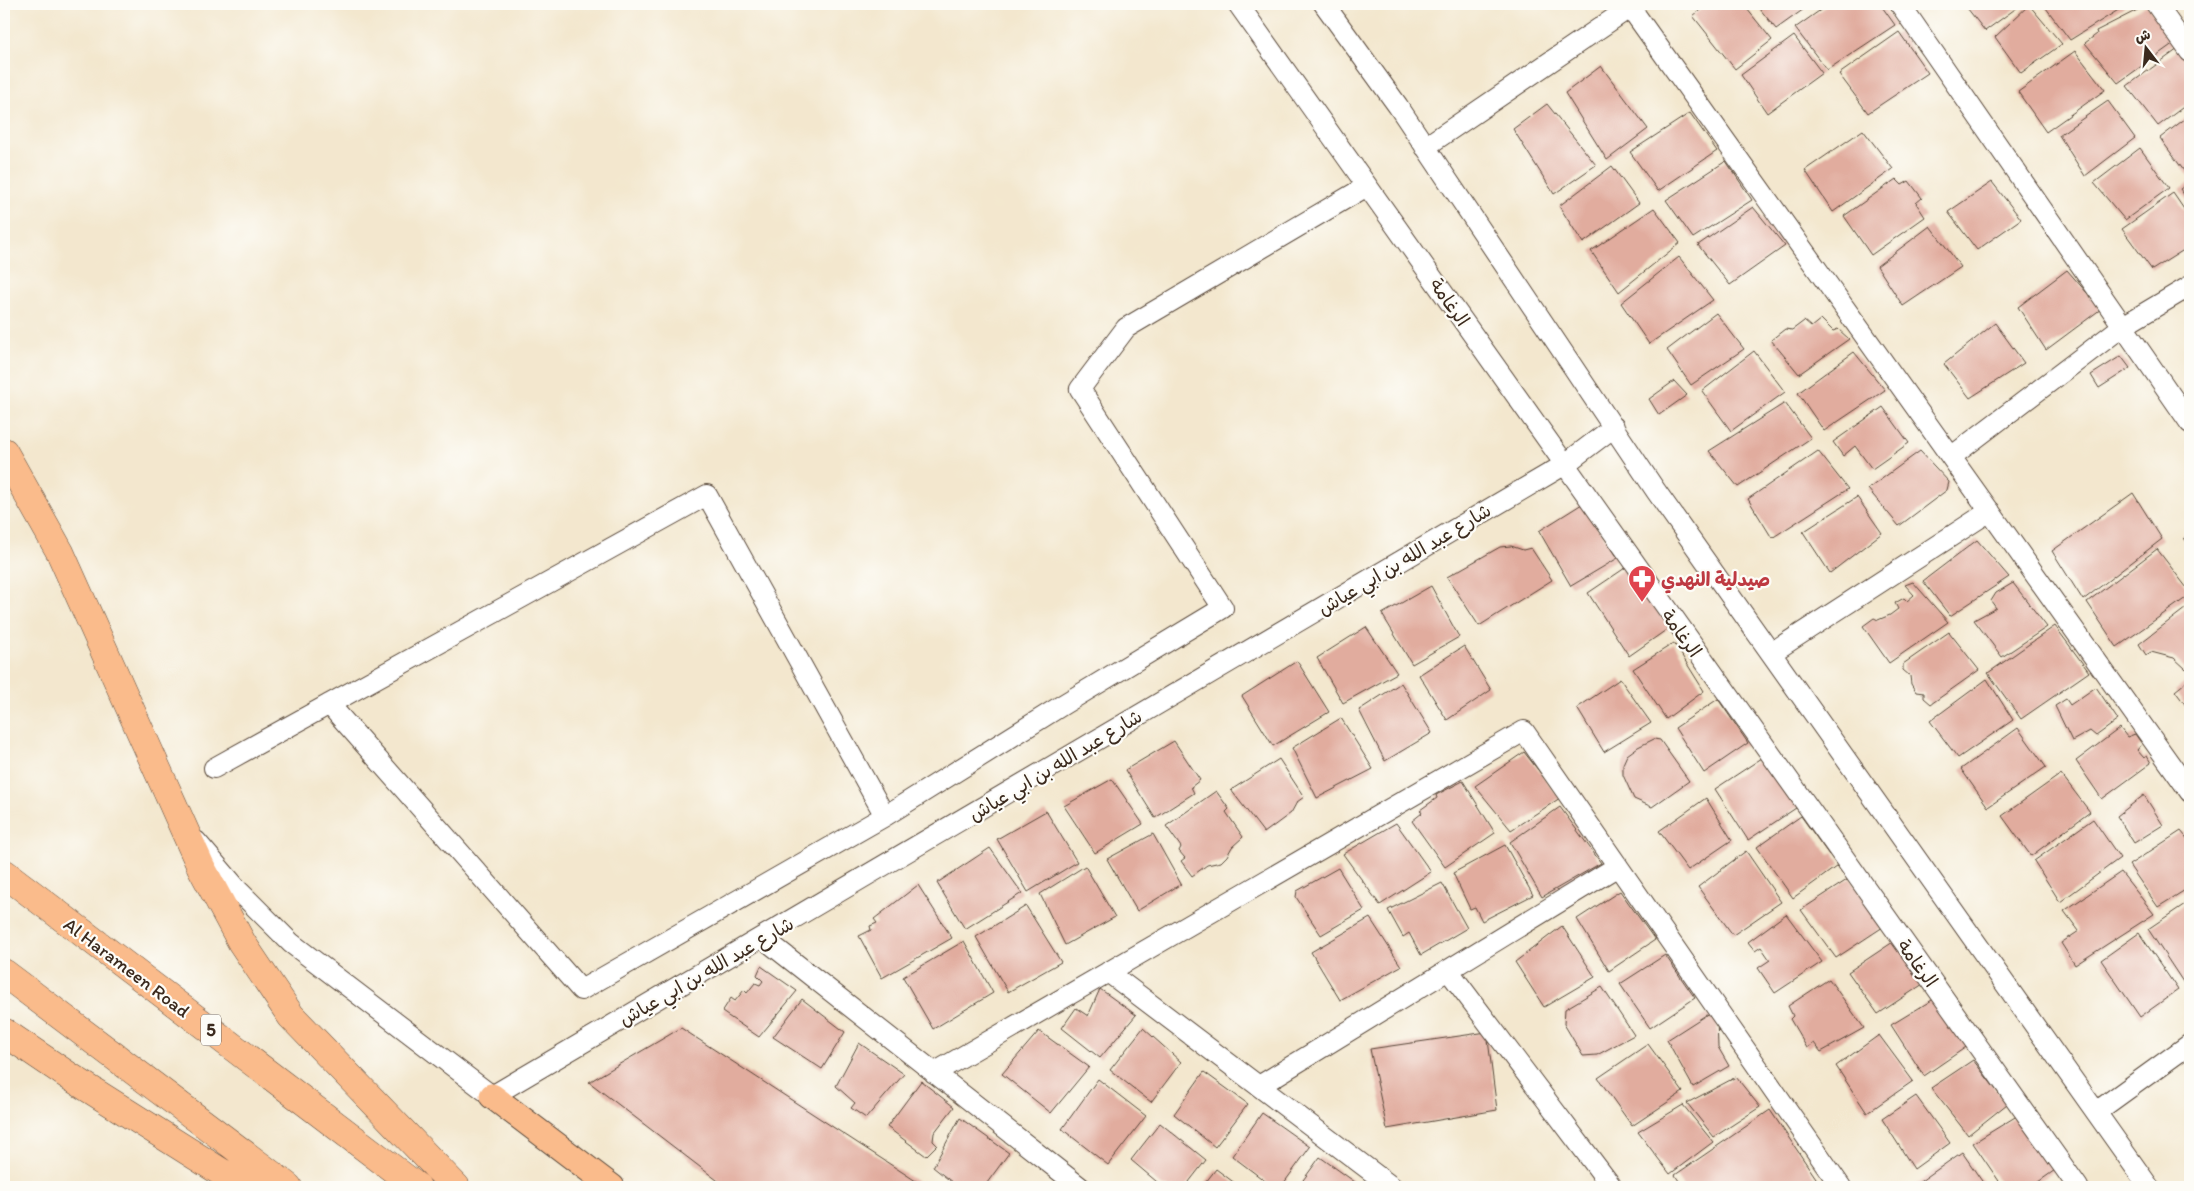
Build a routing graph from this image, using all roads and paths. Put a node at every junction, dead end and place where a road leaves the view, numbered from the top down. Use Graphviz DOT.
graph roads {
  1 [pos="1238,4"];
  2 [pos="1324,4"];
  3 [pos="1900,4"];
  4 [pos="2156,4"];
  5 [pos="1633,5"];
  6 [pos="2190,52"];
  7 [pos="1426,146"];
  8 [pos="1367,186"];
  9 [pos="2190,286"];
  10 [pos="2123,326"];
  11 [pos="2190,423"];
  12 [pos="1614,427"];
  13 [pos="4,452"];
  14 [pos="1951,457"];
  15 [pos="1564,465"];
  16 [pos="1990,512"];
  17 [pos="1771,653"];
  18 [pos="329,704"];
  19 [pos="214,768"];
  20 [pos="2190,792"];
  21 [pos="885,816"];
  22 [pos="183,825"];
  23 [pos="1618,866"];
  24 [pos="4,873"];
  25 [pos="763,938"];
  26 [pos="1448,970"];
  27 [pos="4,972"];
  28 [pos="1108,972"];
  29 [pos="4,1032"];
  30 [pos="2190,1044"];
  31 [pos="934,1073"];
  32 [pos="1259,1086"];
  33 [pos="492,1096"];
  34 [pos="2096,1112"];
  35 [pos="2075,1186"];
  36 [pos="251,1187"];
  37 [pos="288,1187"];
  38 [pos="418,1187"];
  39 [pos="456,1187"];
  40 [pos="612,1187"];
  41 [pos="1080,1187"];
  42 [pos="1392,1187"];
  43 [pos="1612,1187"];
  44 [pos="1841,1187"];
  45 [pos="2150,1187"];
  1 -- 8 [label="street, الرغامة"];
  2 -- 7 [label="street"];
  3 -- 10 [label="street"];
  4 -- 6 [label="street"];
  5 -- 7 [label="street"];
  5 -- 14 [label="street"];
  7 -- 12 [label="street"];
  8 -- 15 [label="street, الرغامة"];
  8 -- 21 [label="street"];
  9 -- 10 [label="street"];
  10 -- 11 [label="street"];
  10 -- 14 [label="street"];
  12 -- 15 [label="street, شارع عبد الله بن ابي عياش"];
  12 -- 17 [label="street"];
  13 -- 22 [label="highway"];
  14 -- 16 [label="street"];
  15 -- 25 [label="street, شارع عبد الله بن ابي عياش"];
  15 -- 35 [label="street, الرغامة"];
  16 -- 17 [label="street"];
  16 -- 20 [label="street"];
  17 -- 34 [label="street"];
  18 -- 19 [label="street"];
  18 -- 21 [label="street"];
  18 -- 21 [label="street"];
  22 -- 33 [label="street"];
  22 -- 39 [label="highway"];
  23 -- 26 [label="street"];
  23 -- 28 [label="street"];
  23 -- 44 [label="street"];
  24 -- 38 [label="highway, Al Harameen Road / 5"];
  25 -- 31 [label="street"];
  25 -- 33 [label="street, شارع عبد الله بن ابي عياش"];
  26 -- 32 [label="street"];
  26 -- 43 [label="street"];
  27 -- 37 [label="highway"];
  28 -- 31 [label="street"];
  28 -- 32 [label="street"];
  29 -- 36 [label="highway"];
  30 -- 34 [label="street"];
  31 -- 41 [label="street"];
  32 -- 42 [label="street"];
  33 -- 40 [label="main road"];
  34 -- 45 [label="street"];
}
